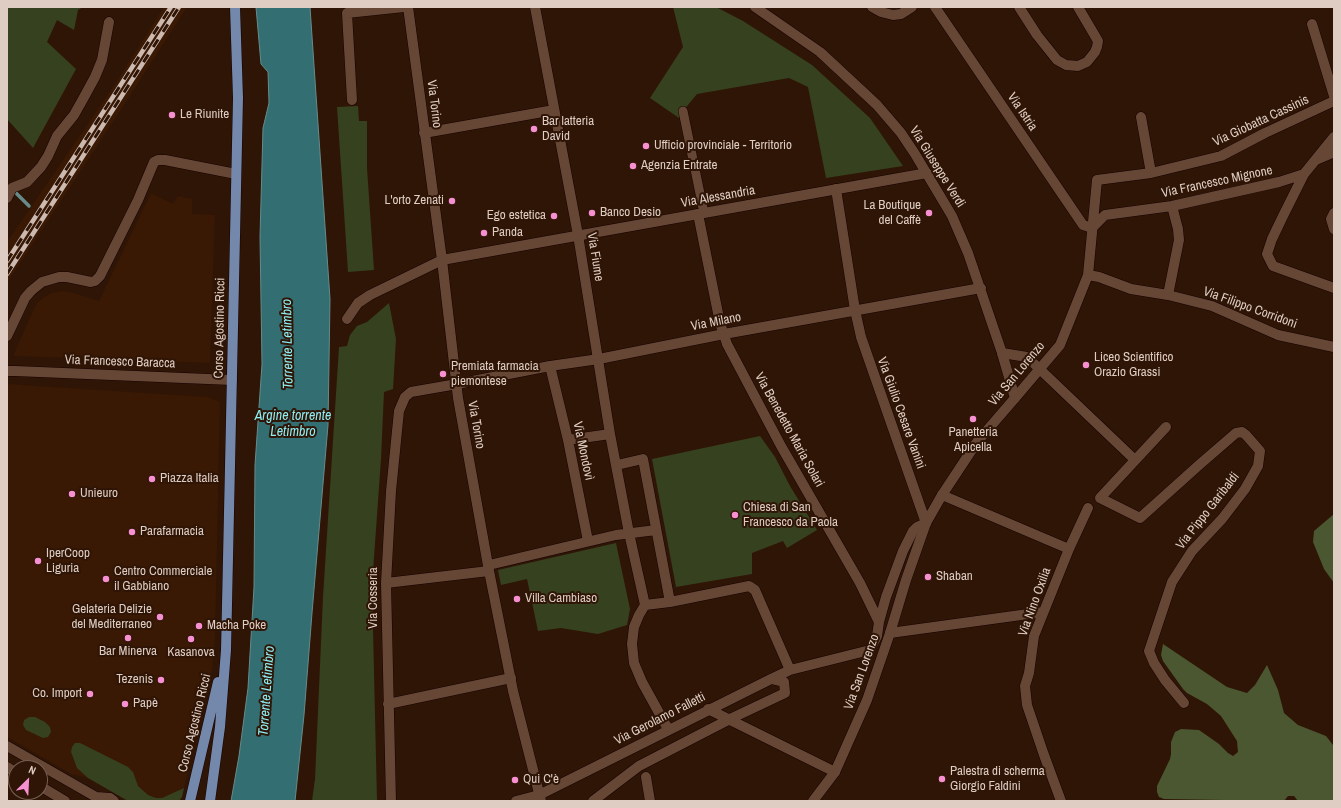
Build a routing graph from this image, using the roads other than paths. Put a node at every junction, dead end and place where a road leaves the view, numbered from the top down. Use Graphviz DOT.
graph roads {
  1 [pos="235,7"];
  2 [pos="404,7"];
  3 [pos="408,7"];
  4 [pos="535,7"];
  5 [pos="755,7"];
  6 [pos="872,7"];
  7 [pos="912,7"];
  8 [pos="935,7"];
  9 [pos="1019,7"];
  10 [pos="1078,7"];
  11 [pos="109,22"];
  12 [pos="1312,24"];
  13 [pos="1334,96"];
  14 [pos="352,100"];
  15 [pos="1334,102"];
  16 [pos="554,110"];
  17 [pos="683,111"];
  18 [pos="1141,116"];
  19 [pos="424,133"];
  20 [pos="1334,137"];
  21 [pos="1334,151"];
  22 [pos="1316,160"];
  23 [pos="927,173"];
  24 [pos="1151,173"];
  25 [pos="236,174"];
  26 [pos="1304,174"];
  27 [pos="1097,180"];
  28 [pos="836,189"];
  29 [pos="7,198"];
  30 [pos="1172,206"];
  31 [pos="701,213"];
  32 [pos="1334,213"];
  33 [pos="1092,228"];
  34 [pos="1334,229"];
  35 [pos="578,235"];
  36 [pos="442,260"];
  37 [pos="1088,276"];
  38 [pos="981,288"];
  39 [pos="1334,288"];
  40 [pos="1168,295"];
  41 [pos="855,310"];
  42 [pos="347,319"];
  43 [pos="724,334"];
  44 [pos="7,336"];
  45 [pos="1334,347"];
  46 [pos="1002,353"];
  47 [pos="599,359"];
  48 [pos="550,366"];
  49 [pos="1040,368"];
  50 [pos="7,372"];
  51 [pos="232,380"];
  52 [pos="457,384"];
  53 [pos="405,397"];
  54 [pos="1015,398"];
  55 [pos="1166,427"];
  56 [pos="610,434"];
  57 [pos="568,440"];
  58 [pos="1135,460"];
  59 [pos="617,465"];
  60 [pos="942,495"];
  61 [pos="1088,508"];
  62 [pos="926,522"];
  63 [pos="656,530"];
  64 [pos="629,533"];
  65 [pos="588,541"];
  66 [pos="1069,549"];
  67 [pos="489,568"];
  68 [pos="386,583"];
  69 [pos="670,602"];
  70 [pos="645,605"];
  71 [pos="1043,612"];
  72 [pos="879,622"];
  73 [pos="890,633"];
  74 [pos="226,650"];
  75 [pos="790,670"];
  76 [pos="511,678"];
  77 [pos="771,678"];
  78 [pos="1184,703"];
  79 [pos="388,704"];
  80 [pos="708,709"];
  81 [pos="730,719"];
  82 [pos="668,730"];
  83 [pos="7,746"];
  84 [pos="835,772"];
  85 [pos="646,777"];
  86 [pos="48,791"];
  87 [pos="540,798"];
  88 [pos="99,799"];
  89 [pos="65,801"];
  90 [pos="114,801"];
  91 [pos="189,801"];
  92 [pos="210,801"];
  93 [pos="391,801"];
  94 [pos="516,801"];
  95 [pos="593,801"];
  96 [pos="650,801"];
  97 [pos="813,801"];
  98 [pos="1061,801"];
  1 -- 25 [label="main road, Corso Agostino Ricci"];
  2 -- 14 [label="street"];
  3 -- 19 [label="street, Via Torino"];
  4 -- 16 [label="street, Via Fiume"];
  5 -- 23 [label="street, Via Giuseppe Verdi"];
  6 -- 7 [label="street"];
  8 -- 33 [label="street, Via Istria"];
  9 -- 10 [label="street"];
  11 -- 29 [label="street"];
  12 -- 13 [label="street"];
  15 -- 24 [label="street, Via Giobatta Cassinis"];
  16 -- 19 [label="street"];
  16 -- 35 [label="street, Via Fiume"];
  17 -- 31 [label="street"];
  18 -- 24 [label="street"];
  19 -- 36 [label="street, Via Torino"];
  20 -- 22 [label="street"];
  21 -- 22 [label="street"];
  22 -- 26 [label="street"];
  23 -- 28 [label="street, Via Alessandria"];
  23 -- 38 [label="street, Via Giuseppe Verdi"];
  24 -- 27 [label="street, Via Giobatta Cassinis"];
  25 -- 44 [label="street"];
  25 -- 51 [label="main road, Corso Agostino Ricci"];
  26 -- 30 [label="street, Via Francesco Mignone"];
  26 -- 39 [label="street"];
  27 -- 33 [label="street, Via San Lorenzo"];
  28 -- 31 [label="street, Via Alessandria"];
  28 -- 41 [label="street, Via Giulio Cesare Vanini"];
  30 -- 33 [label="street, Via Francesco Mignone"];
  30 -- 40 [label="street"];
  31 -- 35 [label="street, Via Alessandria"];
  31 -- 43 [label="street, Via Benedetto Maria Solari"];
  32 -- 34 [label="street"];
  33 -- 37 [label="street, Via San Lorenzo"];
  35 -- 36 [label="street, Via Alessandria"];
  35 -- 47 [label="street, Via Fiume"];
  36 -- 42 [label="street, Via Alessandria"];
  36 -- 52 [label="street, Via Torino"];
  37 -- 40 [label="street, Via Filippo Corridoni"];
  37 -- 49 [label="street, Via San Lorenzo"];
  38 -- 41 [label="street, Via Milano"];
  38 -- 46 [label="street, Via Giuseppe Verdi"];
  40 -- 45 [label="street, Via Filippo Corridoni"];
  41 -- 43 [label="street, Via Milano"];
  41 -- 62 [label="street, Via Giulio Cesare Vanini"];
  43 -- 47 [label="street, Via Milano"];
  43 -- 72 [label="street, Via Benedetto Maria Solari"];
  46 -- 49 [label="street"];
  46 -- 54 [label="street, Via Giuseppe Verdi"];
  47 -- 48 [label="street, Via Milano"];
  47 -- 56 [label="street, Via Fiume"];
  48 -- 52 [label="street, Via Milano"];
  48 -- 57 [label="street, Via Mondovì"];
  49 -- 54 [label="street, Via San Lorenzo"];
  49 -- 58 [label="street"];
  50 -- 51 [label="street, Via Francesco Baracca"];
  51 -- 74 [label="main road, Corso Agostino Ricci"];
  52 -- 53 [label="street, Via Milano"];
  52 -- 67 [label="street, Via Torino"];
  53 -- 68 [label="street, Via Cosseria"];
  54 -- 60 [label="street, Via San Lorenzo"];
  55 -- 58 [label="street, Via Pippo Garibaldi"];
  56 -- 57 [label="street"];
  56 -- 59 [label="street, Via Fiume"];
  57 -- 65 [label="street, Via Mondovì"];
  58 -- 78 [label="street, Via Pippo Garibaldi"];
  59 -- 63 [label="street"];
  59 -- 64 [label="street, Via Fiume"];
  60 -- 62 [label="street, Via San Lorenzo"];
  60 -- 66 [label="street"];
  61 -- 66 [label="street, Via Nino Oxilia"];
  62 -- 72 [label="street, Via San Lorenzo"];
  62 -- 73 [label="street, Via San Lorenzo"];
  63 -- 64 [label="street"];
  63 -- 69 [label="street"];
  64 -- 65 [label="street"];
  64 -- 70 [label="street, Via Fiume"];
  65 -- 67 [label="street"];
  66 -- 71 [label="street, Via Nino Oxilia"];
  67 -- 68 [label="street"];
  67 -- 76 [label="street, Via Torino"];
  68 -- 79 [label="street, Via Cosseria"];
  69 -- 70 [label="street"];
  69 -- 75 [label="street"];
  70 -- 82 [label="street"];
  71 -- 73 [label="street"];
  71 -- 98 [label="street, Via Nino Oxilia"];
  72 -- 75 [label="street, Via San Lorenzo"];
  73 -- 84 [label="street, Via San Lorenzo"];
  74 -- 91 [label="main road, Corso Agostino Ricci"];
  74 -- 92 [label="main road, Corso Agostino Ricci"];
  75 -- 77 [label="street, Via Gerolamo Falletti"];
  76 -- 79 [label="street"];
  76 -- 87 [label="street, Via Torino"];
  77 -- 80 [label="street, Via Gerolamo Falletti"];
  77 -- 81 [label="street"];
  79 -- 93 [label="street, Via Cosseria"];
  80 -- 81 [label="street"];
  80 -- 82 [label="street, Via Gerolamo Falletti"];
  81 -- 84 [label="street"];
  81 -- 95 [label="street"];
  82 -- 87 [label="street, Via Gerolamo Falletti"];
  83 -- 88 [label="street"];
  84 -- 97 [label="street, Via San Lorenzo"];
  85 -- 96 [label="street"];
  86 -- 89 [label="street"];
  87 -- 94 [label="street, Via Gerolamo Falletti"];
  88 -- 90 [label="street"];
}
